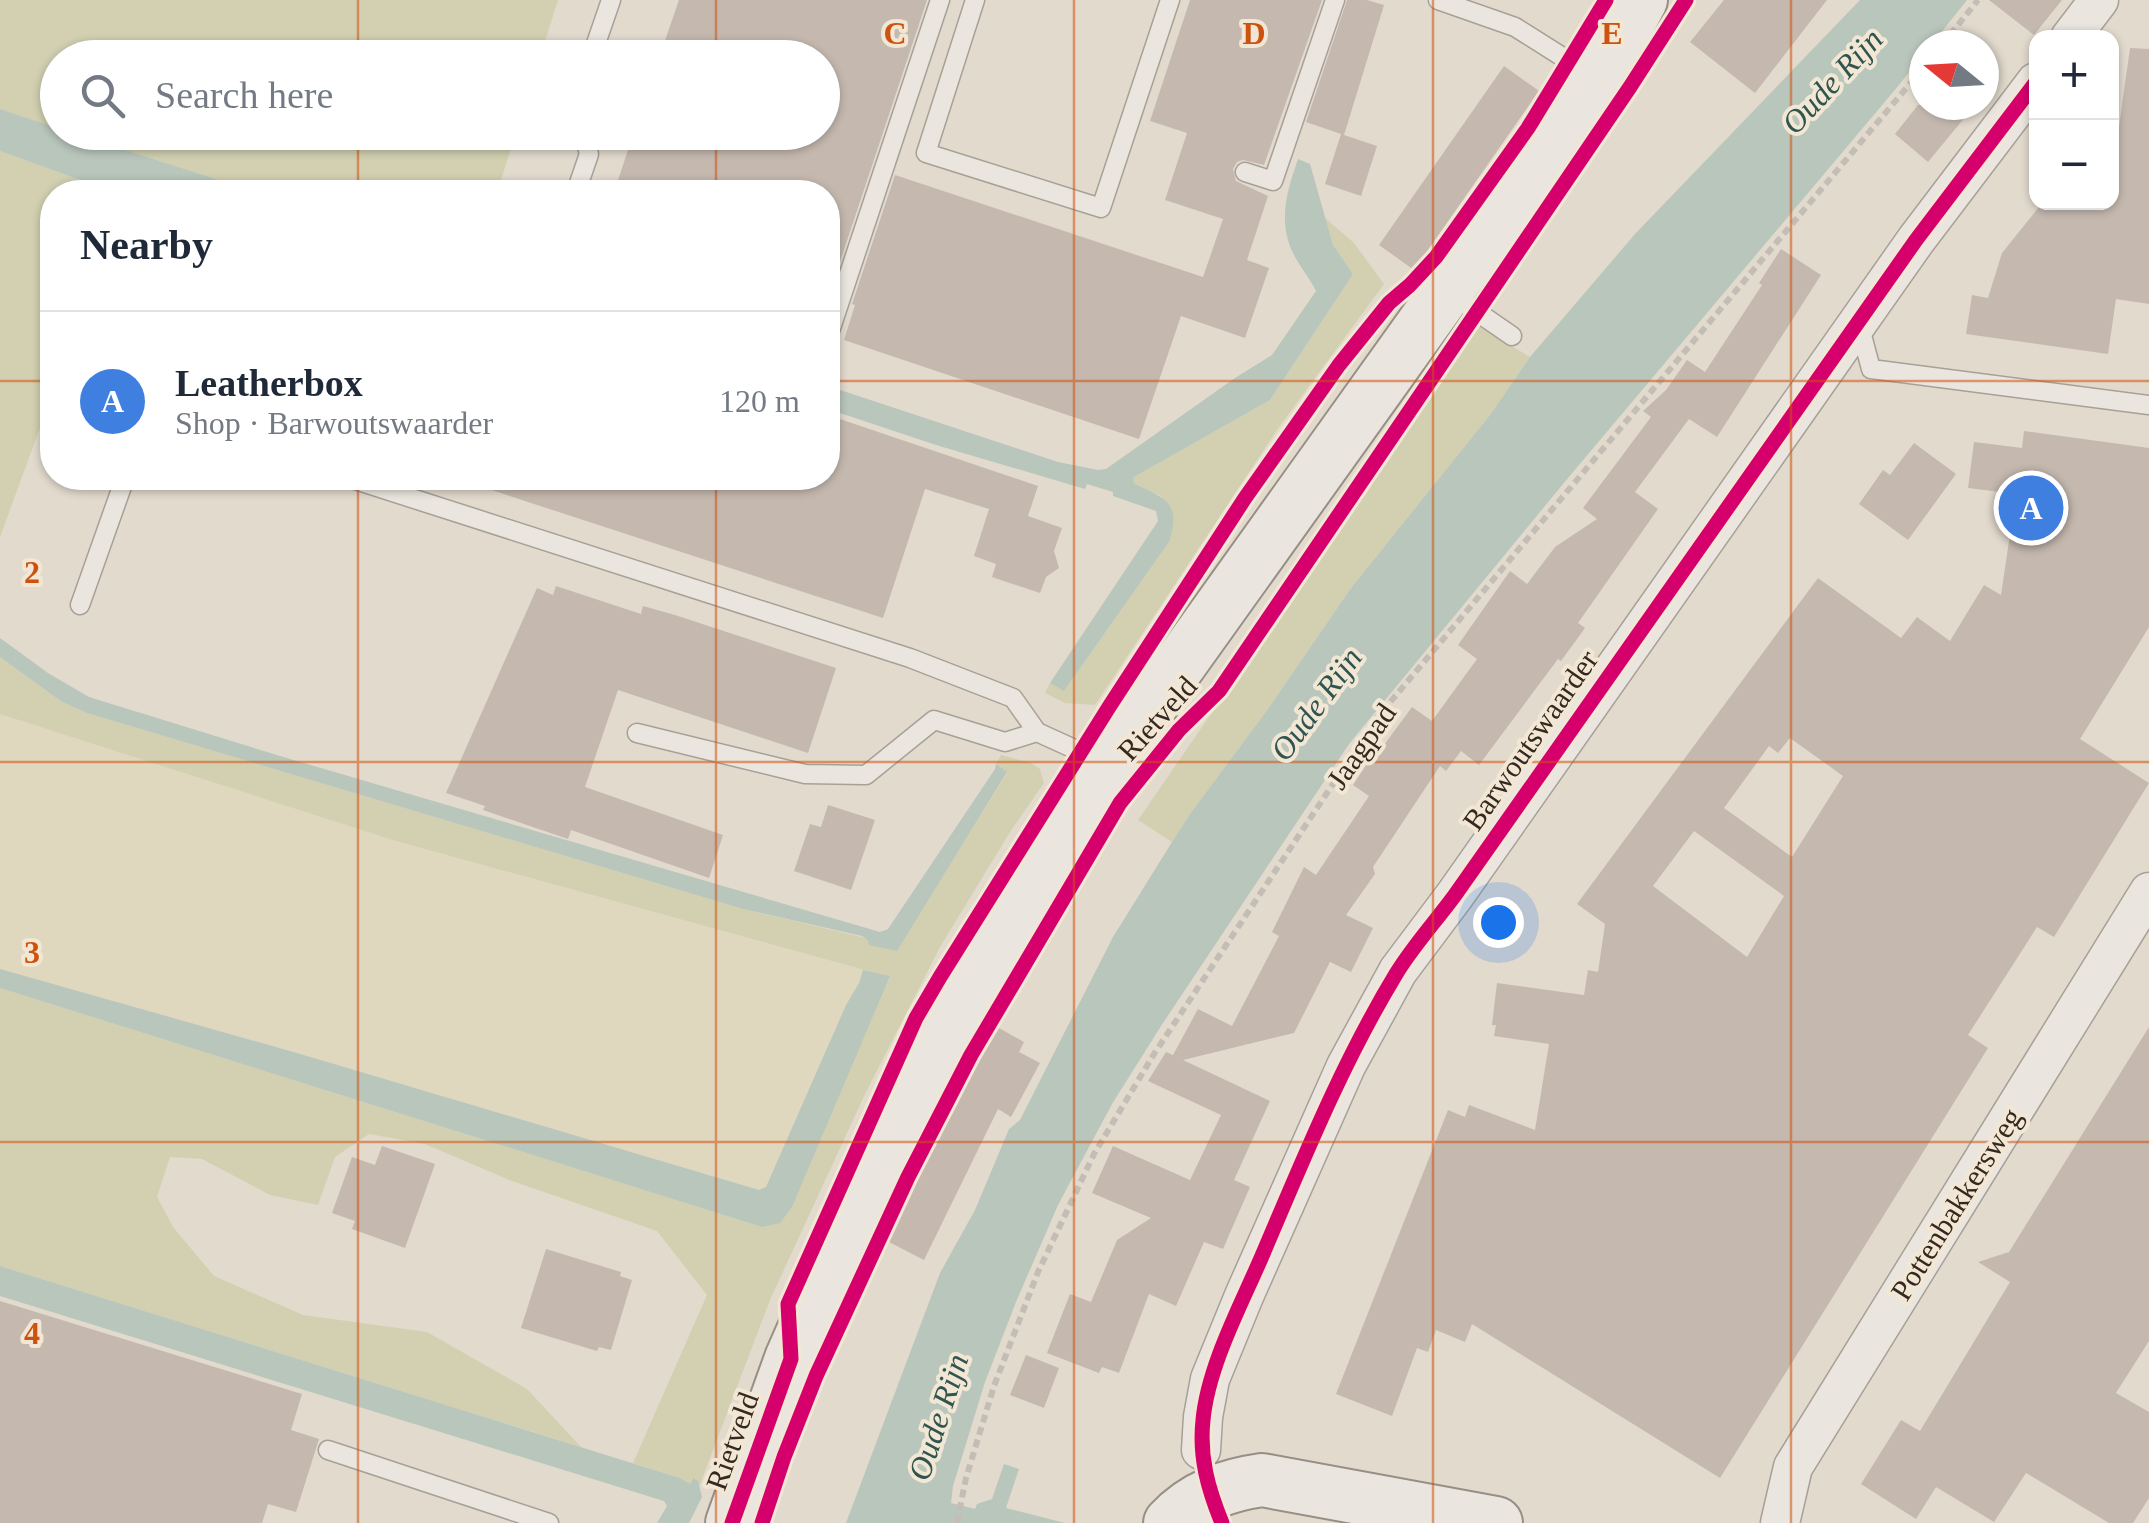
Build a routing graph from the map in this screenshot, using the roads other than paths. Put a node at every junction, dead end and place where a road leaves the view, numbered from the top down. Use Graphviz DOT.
graph roads {
  1 [pos="611,0"];
  2 [pos="940,0"];
  3 [pos="975,0"];
  4 [pos="1170,0"];
  5 [pos="1335,0"];
  6 [pos="1438,0"];
  7 [pos="1641,0"];
  8 [pos="2098,0"];
  9 [pos="2076,30"];
  10 [pos="597,40"];
  11 [pos="1595,79"];
  12 [pos="2029,91"];
  13 [pos="588,150"];
  14 [pos="1245,172"];
  15 [pos="580,180"];
  16 [pos="1446,291"];
  17 [pos="840,301"];
  18 [pos="1858,323"];
  19 [pos="1512,336"];
  20 [pos="2149,405"];
  21 [pos="121,490"];
  22 [pos="386,490"];
  23 [pos="80,605"];
  24 [pos="1036,732"];
  25 [pos="636,733"];
  26 [pos="1110,770"];
  27 [pos="2149,892"];
  28 [pos="328,1450"];
  29 [pos="1194,1489"];
  30 [pos="549,1523"];
  31 [pos="732,1523"];
  32 [pos="1496,1523"];
  33 [pos="1780,1523"];
  1 -- 10 [label="lane"];
  2 -- 17 [label="lane"];
  3 -- 4 [label="lane"];
  5 -- 14 [label="lane"];
  6 -- 11 [label="lane"];
  7 -- 11 [label="main road, Rietveld"];
  8 -- 9 [label="street"];
  11 -- 16 [label="main road, Rietveld"];
  12 -- 18 [label="street, Barwoutswaarder"];
  13 -- 15 [label="lane"];
  16 -- 19 [label="lane"];
  16 -- 26 [label="main road, Rietveld"];
  18 -- 20 [label="lane"];
  18 -- 29 [label="street, Barwoutswaarder"];
  21 -- 23 [label="lane"];
  22 -- 24 [label="lane"];
  24 -- 25 [label="lane"];
  24 -- 26 [label="lane"];
  26 -- 31 [label="main road, Rietveld"];
  27 -- 33 [label="street, Pottenbakkersweg"];
  28 -- 30 [label="lane"];
  29 -- 32 [label="main road"];
}
